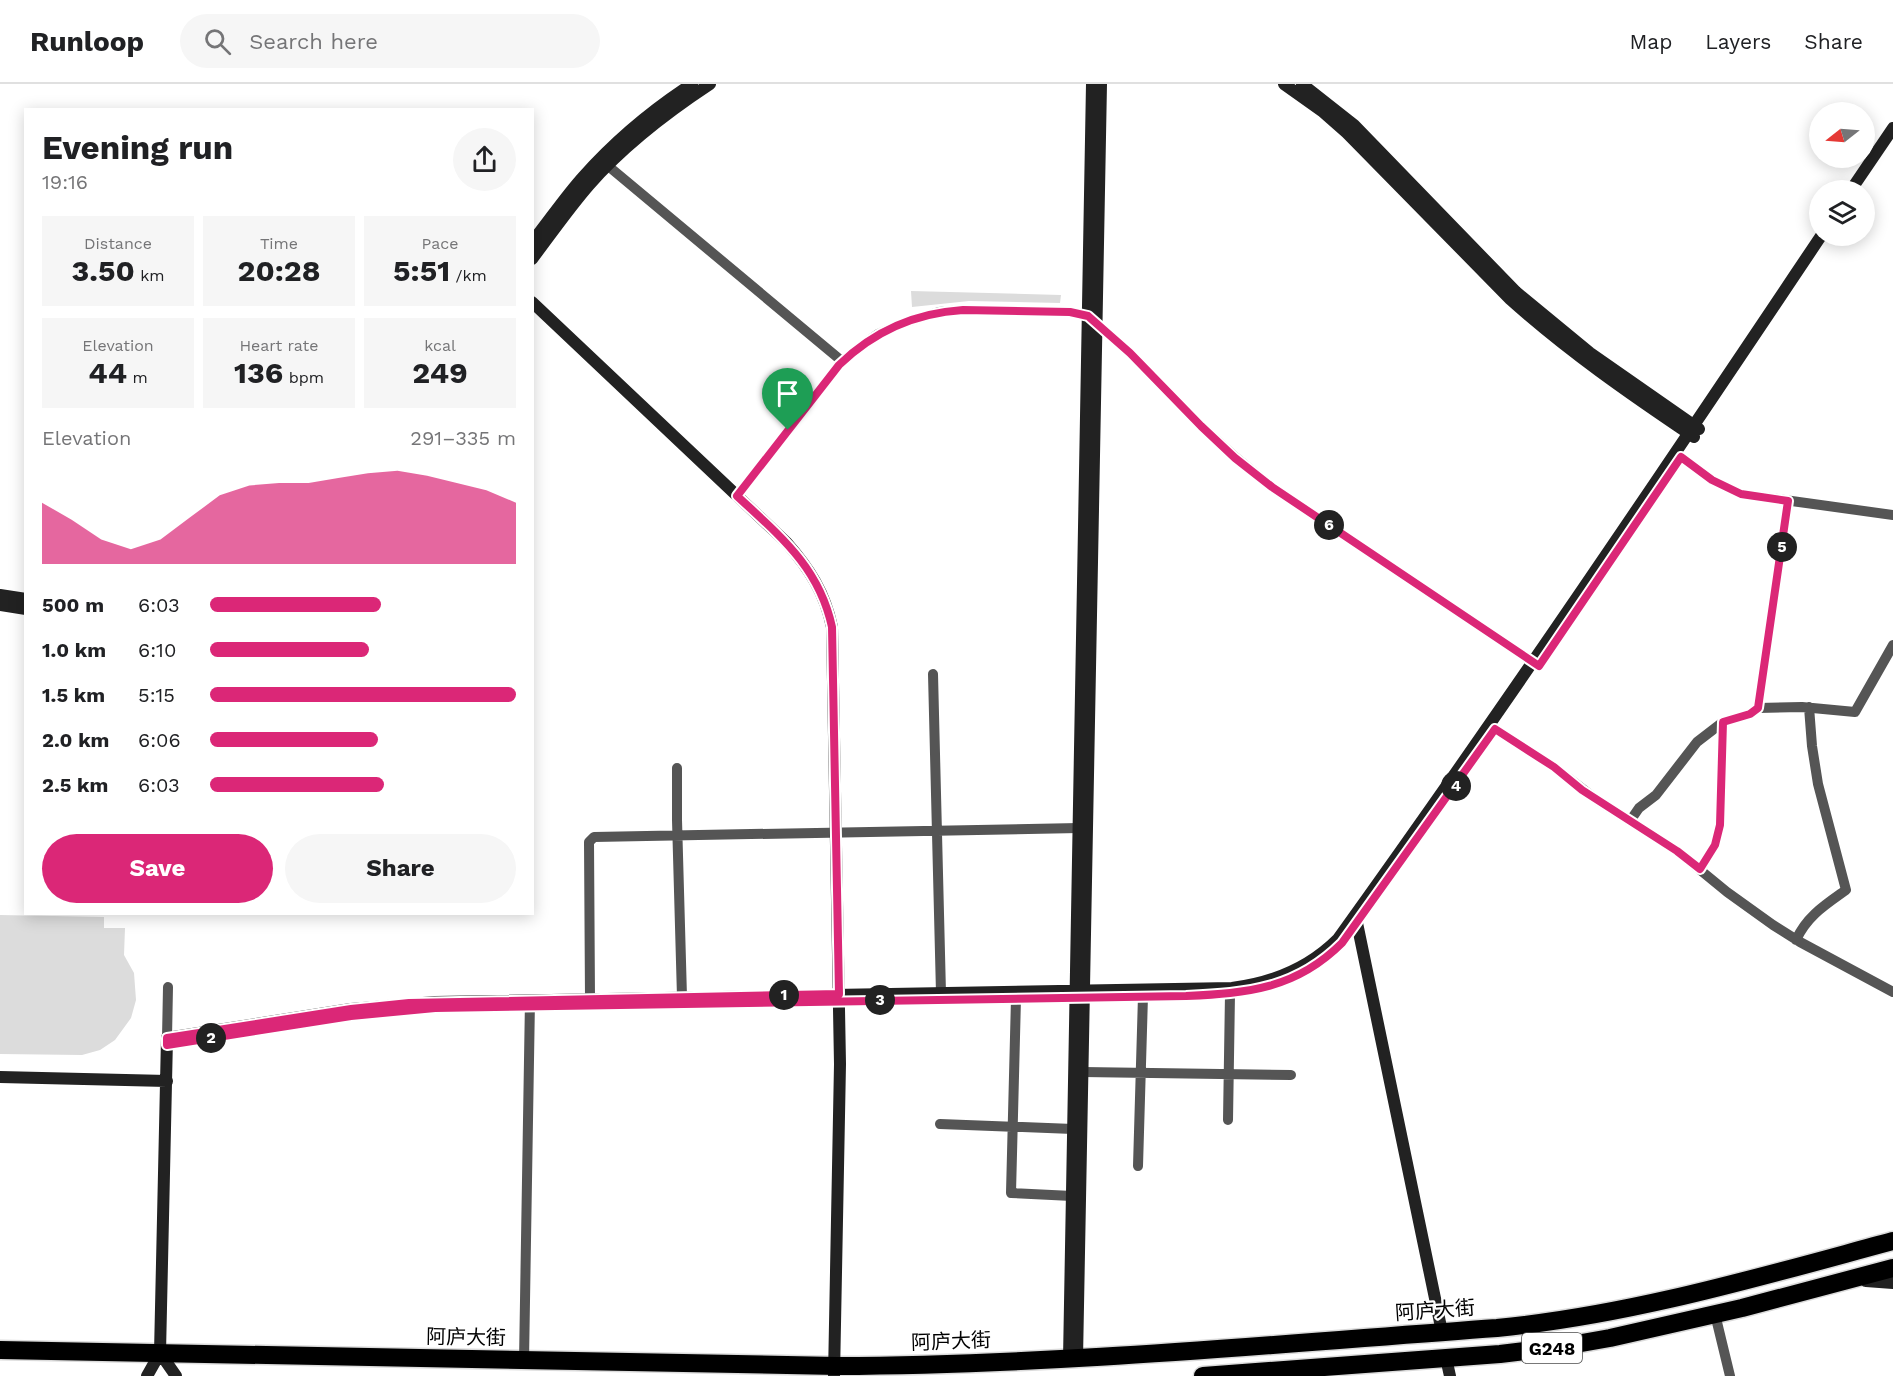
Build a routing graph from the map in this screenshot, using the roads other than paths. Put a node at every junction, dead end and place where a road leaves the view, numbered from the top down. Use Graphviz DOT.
graph roads {
  1 [pos="692,84"];
  2 [pos="710,84"];
  3 [pos="1092,84"];
  4 [pos="1101,84"];
  5 [pos="1284,84"];
  6 [pos="1302,84"];
  7 [pos="1893,128"];
  8 [pos="1893,139"];
  9 [pos="604,163"];
  10 [pos="1858,180"];
  11 [pos="1866,180"];
  12 [pos="534,239"];
  13 [pos="1814,246"];
  14 [pos="1821,246"];
  15 [pos="534,256"];
  16 [pos="534,304"];
  17 [pos="1092,319"];
  18 [pos="843,362"];
  19 [pos="1694,431"];
  20 [pos="1681,457"];
  21 [pos="737,496"];
  22 [pos="1788,501"];
  23 [pos="1893,515"];
  24 [pos="0,595"];
  25 [pos="24,599"];
  26 [pos="0,605"];
  27 [pos="24,609"];
  28 [pos="1893,645"];
  29 [pos="1536,664"];
  30 [pos="933,674"];
  31 [pos="1809,707"];
  32 [pos="1758,708"];
  33 [pos="1723,722"];
  34 [pos="1495,729"];
  35 [pos="677,768"];
  36 [pos="1630,821"];
  37 [pos="1078,828"];
  38 [pos="937,830"];
  39 [pos="837,831"];
  40 [pos="678,835"];
  41 [pos="1700,869"];
  42 [pos="1357,922"];
  43 [pos="1796,940"];
  44 [pos="168,987"];
  45 [pos="1893,992"];
  46 [pos="941,993"];
  47 [pos="1080,993"];
  48 [pos="1230,994"];
  49 [pos="1143,996"];
  50 [pos="682,997"];
  51 [pos="839,998"];
  52 [pos="1016,998"];
  53 [pos="590,999"];
  54 [pos="530,1003"];
  55 [pos="167,1041"];
  56 [pos="1083,1072"];
  57 [pos="1141,1072"];
  58 [pos="1229,1074"];
  59 [pos="1292,1075"];
  60 [pos="0,1077"];
  61 [pos="166,1080"];
  62 [pos="1228,1120"];
  63 [pos="940,1124"];
  64 [pos="1012,1127"];
  65 [pos="1073,1129"];
  66 [pos="1138,1166"];
  67 [pos="1072,1196"];
  68 [pos="1893,1241"];
  69 [pos="1893,1268"];
  70 [pos="1846,1281"];
  71 [pos="1893,1283"];
  72 [pos="1715,1314"];
  73 [pos="1442,1332"];
  74 [pos="0,1350"];
  75 [pos="160,1353"];
  76 [pos="1446,1358"];
  77 [pos="1073,1359"];
  78 [pos="524,1361"];
  79 [pos="834,1371"];
  80 [pos="147,1376"];
  81 [pos="176,1376"];
  82 [pos="1203,1376"];
  83 [pos="1450,1376"];
  84 [pos="1730,1376"];
  1 -- 9 [label="main road"];
  2 -- 9 [label="main road"];
  3 -- 17 [label="main road"];
  4 -- 17 [label="main road"];
  5 -- 19 [label="main road"];
  6 -- 19 [label="main road"];
  7 -- 10 [label="main road"];
  8 -- 11 [label="main road"];
  9 -- 12 [label="main road"];
  9 -- 15 [label="main road"];
  9 -- 18 [label="street"];
  13 -- 19 [label="main road"];
  14 -- 19 [label="main road"];
  16 -- 21 [label="main road"];
  17 -- 18 [label="street"];
  17 -- 29 [label="street"];
  17 -- 37 [label="main road"];
  17 -- 47 [label="main road"];
  18 -- 21 [label="street"];
  19 -- 20 [label="main road"];
  19 -- 29 [label="main road"];
  20 -- 22 [label="street"];
  20 -- 29 [label="main road"];
  21 -- 39 [label="main road"];
  22 -- 23 [label="street"];
  22 -- 32 [label="street"];
  24 -- 25 [label="main road"];
  26 -- 27 [label="main road"];
  28 -- 31 [label="street"];
  29 -- 34 [label="main road"];
  29 -- 47 [label="main road"];
  30 -- 38 [label="street"];
  31 -- 32 [label="street"];
  31 -- 43 [label="street"];
  32 -- 33 [label="street"];
  33 -- 36 [label="street"];
  33 -- 41 [label="street"];
  34 -- 36 [label="street"];
  34 -- 42 [label="main road"];
  35 -- 40 [label="street"];
  36 -- 41 [label="street"];
  37 -- 38 [label="street"];
  37 -- 47 [label="main road"];
  38 -- 39 [label="street"];
  38 -- 46 [label="street"];
  39 -- 40 [label="street"];
  39 -- 51 [label="main road"];
  40 -- 50 [label="street"];
  40 -- 53 [label="street"];
  41 -- 43 [label="street"];
  42 -- 48 [label="main road"];
  42 -- 73 [label="main road"];
  43 -- 45 [label="street"];
  44 -- 55 [label="street"];
  46 -- 47 [label="main road"];
  46 -- 51 [label="main road"];
  47 -- 49 [label="main road"];
  47 -- 52 [label="main road"];
  47 -- 56 [label="main road"];
  47 -- 65 [label="main road"];
  48 -- 49 [label="main road"];
  48 -- 58 [label="street"];
  49 -- 57 [label="street"];
  50 -- 51 [label="main road"];
  50 -- 53 [label="main road"];
  51 -- 52 [label="main road"];
  51 -- 54 [label="main road"];
  51 -- 79 [label="main road"];
  52 -- 64 [label="street"];
  53 -- 54 [label="main road"];
  54 -- 55 [label="main road"];
  54 -- 78 [label="street"];
  55 -- 61 [label="main road"];
  56 -- 57 [label="street"];
  56 -- 77 [label="main road"];
  57 -- 58 [label="street"];
  57 -- 66 [label="street"];
  58 -- 59 [label="street"];
  58 -- 62 [label="street"];
  60 -- 61 [label="main road"];
  61 -- 75 [label="main road"];
  63 -- 64 [label="street"];
  64 -- 65 [label="street"];
  64 -- 67 [label="street"];
  65 -- 67 [label="main road"];
  67 -- 77 [label="main road"];
  68 -- 73 [label="highway, 阿庐大街 / G248"];
  69 -- 70 [label="highway, G248"];
  70 -- 71 [label="main road"];
  70 -- 72 [label="highway, G248"];
  72 -- 76 [label="highway, G248"];
  72 -- 84 [label="street"];
  73 -- 77 [label="highway, 阿庐大街 / G248"];
  74 -- 75 [label="highway, 阿庐大街 / G248"];
  75 -- 78 [label="highway, 阿庐大街 / G248"];
  75 -- 80 [label="main road"];
  75 -- 81 [label="main road"];
  76 -- 82 [label="highway, G248"];
  76 -- 83 [label="main road"];
  77 -- 79 [label="highway, 阿庐大街 / G248"];
  78 -- 79 [label="highway, 阿庐大街 / G248"];
}
